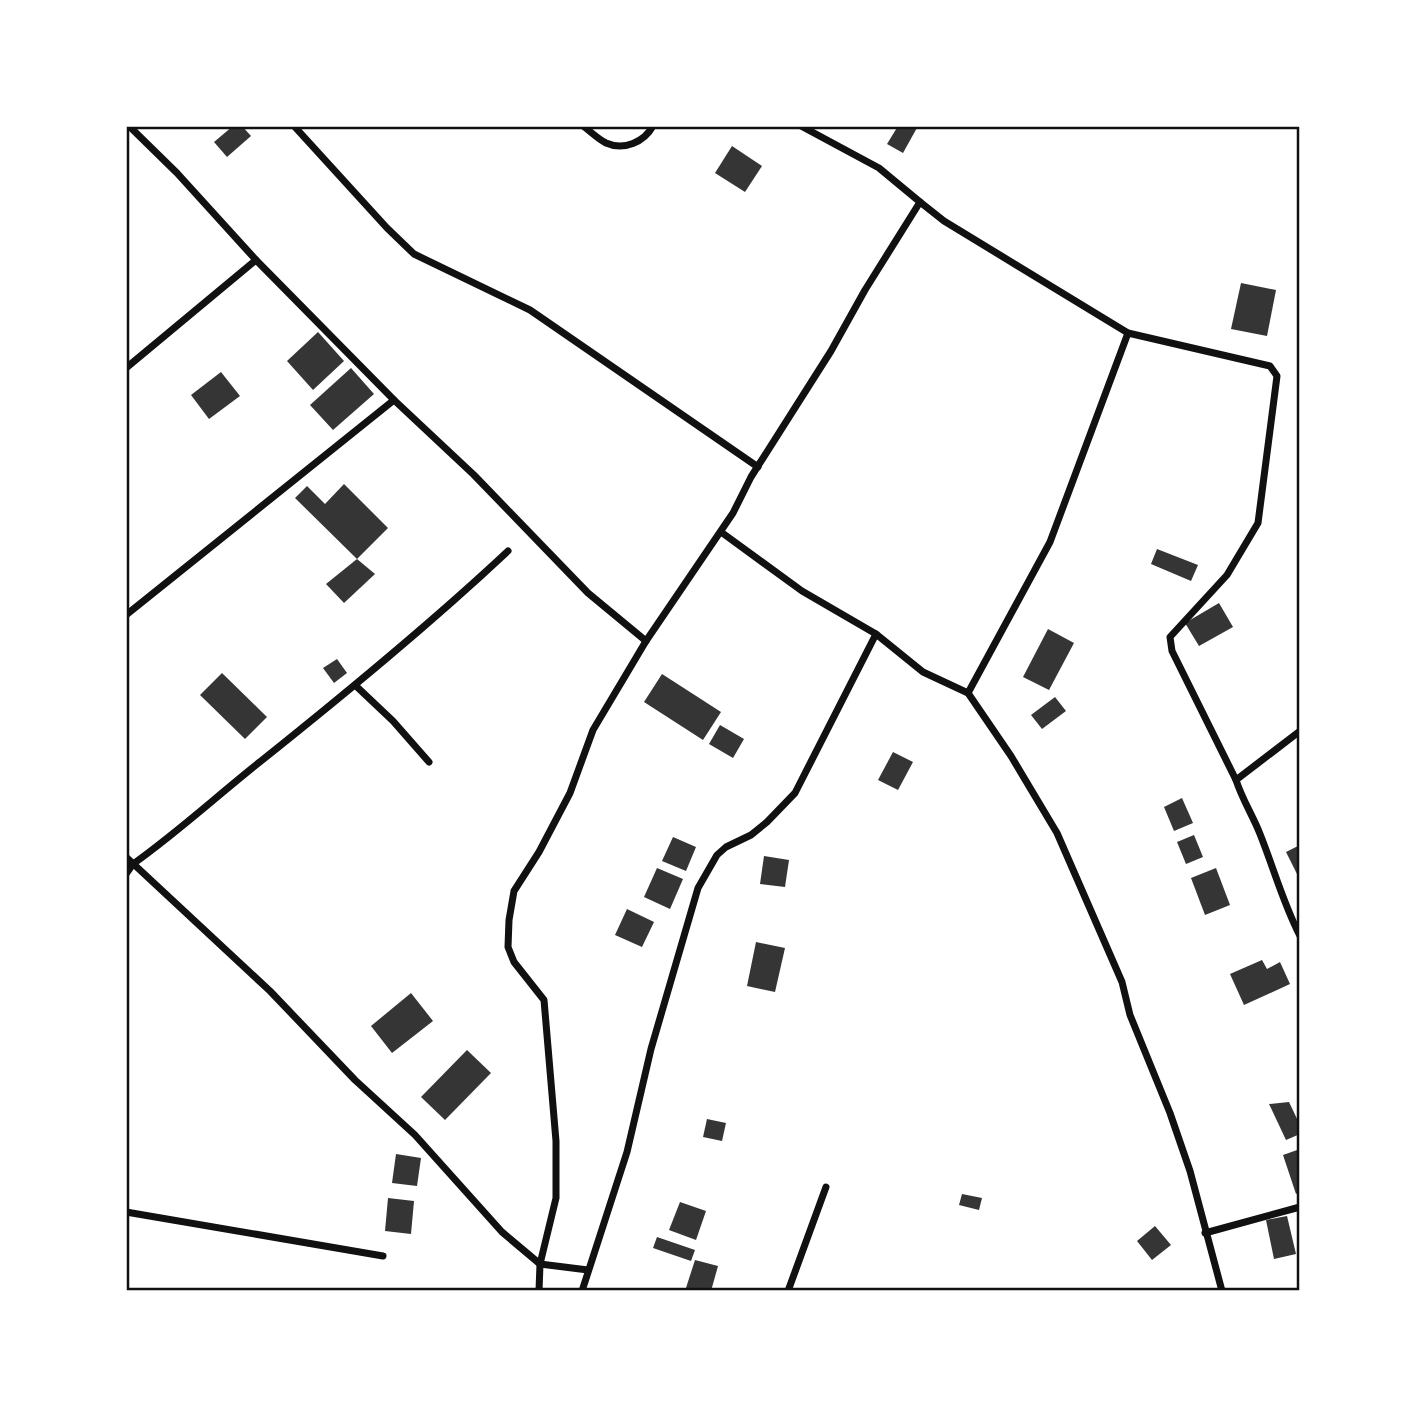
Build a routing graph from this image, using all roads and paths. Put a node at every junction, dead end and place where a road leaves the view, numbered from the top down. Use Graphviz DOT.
graph roads {
  1 [pos="128,126"];
  2 [pos="295,126"];
  3 [pos="583,126"];
  4 [pos="653,126"];
  5 [pos="801,126"];
  6 [pos="920,202"];
  7 [pos="256,260"];
  8 [pos="1128,333"];
  9 [pos="126,368"];
  10 [pos="394,400"];
  11 [pos="758,467"];
  12 [pos="721,532"];
  13 [pos="508,551"];
  14 [pos="126,615"];
  15 [pos="876,634"];
  16 [pos="646,640"];
  17 [pos="356,686"];
  18 [pos="968,693"];
  19 [pos="1300,731"];
  20 [pos="429,762"];
  21 [pos="1236,779"];
  22 [pos="126,858"];
  23 [pos="133,864"];
  24 [pos="126,874"];
  25 [pos="1300,936"];
  26 [pos="826,1187"];
  27 [pos="1300,1207"];
  28 [pos="126,1212"];
  29 [pos="1205,1233"];
  30 [pos="383,1256"];
  31 [pos="540,1264"];
  32 [pos="587,1270"];
  33 [pos="539,1291"];
  34 [pos="582,1291"];
  35 [pos="788,1291"];
  36 [pos="1222,1291"];
  1 -- 7 [label="street"];
  2 -- 11 [label="street"];
  3 -- 4 [label="street"];
  5 -- 6 [label="street"];
  6 -- 8 [label="street"];
  6 -- 11 [label="street"];
  7 -- 9 [label="street"];
  7 -- 10 [label="street"];
  8 -- 18 [label="street"];
  8 -- 21 [label="street"];
  10 -- 14 [label="street"];
  10 -- 16 [label="street"];
  11 -- 12 [label="street"];
  12 -- 15 [label="street"];
  12 -- 16 [label="street"];
  13 -- 17 [label="street"];
  15 -- 18 [label="street"];
  15 -- 32 [label="street"];
  16 -- 31 [label="street"];
  17 -- 20 [label="street"];
  17 -- 23 [label="street"];
  18 -- 29 [label="street"];
  19 -- 21 [label="street"];
  21 -- 25 [label="street"];
  22 -- 23 [label="street"];
  23 -- 24 [label="street"];
  23 -- 31 [label="street"];
  26 -- 35 [label="street"];
  27 -- 29 [label="street"];
  28 -- 30 [label="street"];
  29 -- 36 [label="street"];
  31 -- 32 [label="street"];
  31 -- 33 [label="street"];
  32 -- 34 [label="street"];
}
